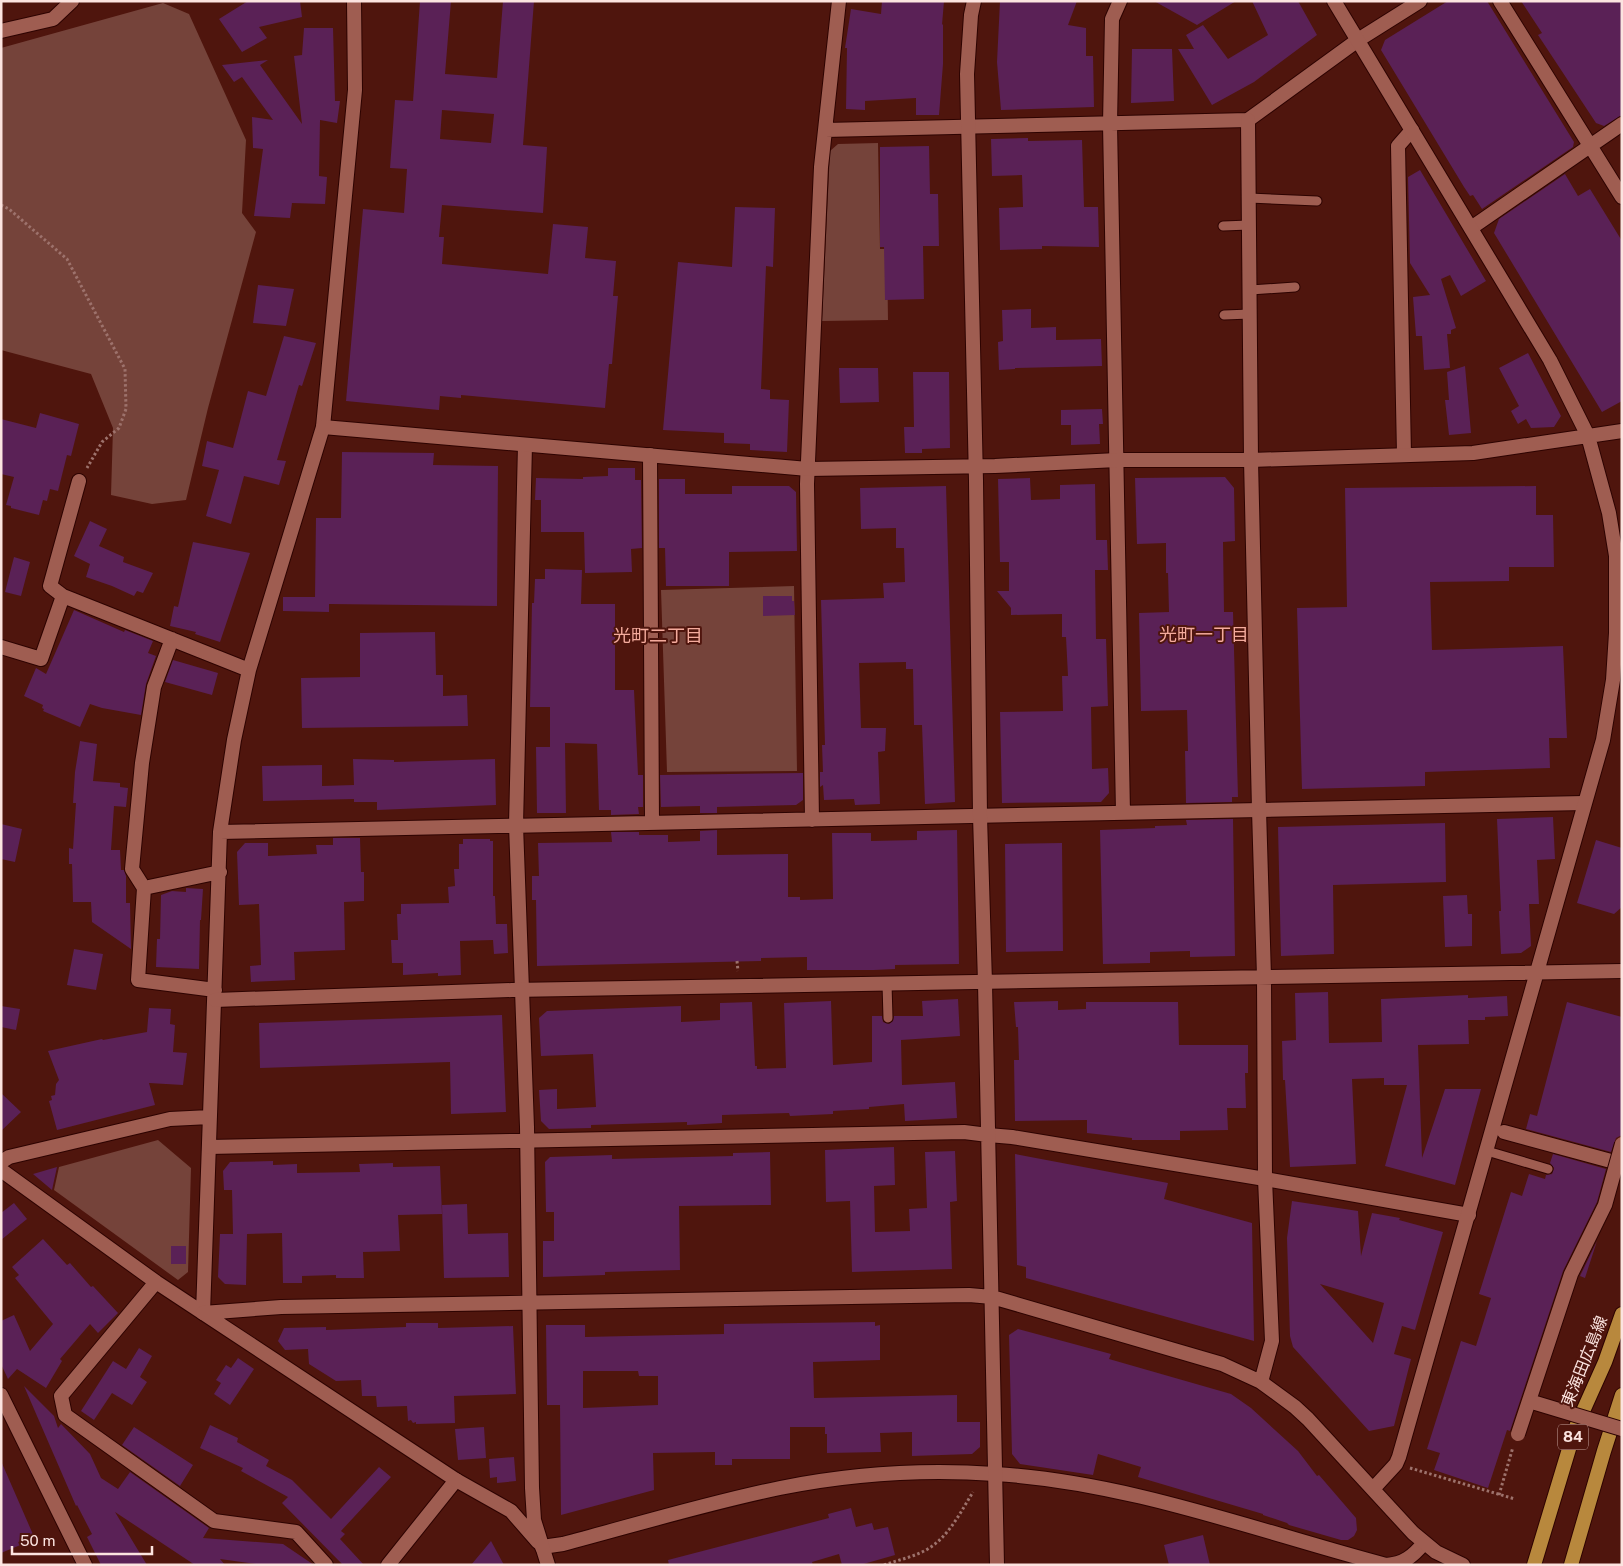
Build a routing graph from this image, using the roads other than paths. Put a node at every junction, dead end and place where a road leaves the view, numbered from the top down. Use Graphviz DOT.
graph roads {
  1 [pos="72,1"];
  2 [pos="354,1"];
  3 [pos="839,1"];
  4 [pos="1120,1"];
  5 [pos="1334,1"];
  6 [pos="1420,1"];
  7 [pos="1500,1"];
  8 [pos="972,6"];
  9 [pos="1,31"];
  10 [pos="1358,40"];
  11 [pos="1248,120"];
  12 [pos="1110,124"];
  13 [pos="1622,124"];
  14 [pos="968,127"];
  15 [pos="825,130"];
  16 [pos="1412,130"];
  17 [pos="1591,146"];
  18 [pos="1622,197"];
  19 [pos="1249,198"];
  20 [pos="1317,201"];
  21 [pos="1249,225"];
  22 [pos="1223,226"];
  23 [pos="1471,228"];
  24 [pos="1295,287"];
  25 [pos="1250,290"];
  26 [pos="1250,314"];
  27 [pos="1224,315"];
  28 [pos="323,427"];
  29 [pos="1622,431"];
  30 [pos="1588,436"];
  31 [pos="525,445"];
  32 [pos="650,455"];
  33 [pos="1404,455"];
  34 [pos="1118,460"];
  35 [pos="1251,460"];
  36 [pos="976,466"];
  37 [pos="808,469"];
  38 [pos="79,481"];
  39 [pos="63,596"];
  40 [pos="1619,633"];
  41 [pos="172,639"];
  42 [pos="1,647"];
  43 [pos="249,670"];
  44 [pos="1617,681"];
  45 [pos="1584,803"];
  46 [pos="1259,810"];
  47 [pos="1123,813"];
  48 [pos="980,816"];
  49 [pos="812,820"];
  50 [pos="652,822"];
  51 [pos="516,825"];
  52 [pos="220,832"];
  53 [pos="220,872"];
  54 [pos="144,888"];
  55 [pos="1621,969"];
  56 [pos="1538,973"];
  57 [pos="1264,978"];
  58 [pos="985,983"];
  59 [pos="887,984"];
  60 [pos="522,990"];
  61 [pos="215,995"];
  62 [pos="888,1018"];
  63 [pos="210,1117"];
  64 [pos="1504,1132"];
  65 [pos="988,1135"];
  66 [pos="527,1140"];
  67 [pos="1622,1144"];
  68 [pos="210,1147"];
  69 [pos="1487,1151"];
  70 [pos="1,1162"];
  71 [pos="1622,1164"];
  72 [pos="1548,1169"];
  73 [pos="1,1170"];
  74 [pos="1265,1179"];
  75 [pos="1469,1215"];
  76 [pos="156,1282"];
  77 [pos="992,1297"];
  78 [pos="528,1302"];
  79 [pos="203,1313"];
  80 [pos="1622,1314"];
  81 [pos="1261,1382"];
  82 [pos="1,1395"];
  83 [pos="1622,1395"];
  84 [pos="1526,1400"];
  85 [pos="1622,1429"];
  86 [pos="1518,1434"];
  87 [pos="996,1474"];
  88 [pos="456,1480"];
  89 [pos="1373,1490"];
  90 [pos="1424,1543"];
  91 [pos="542,1547"];
  92 [pos="85,1565"];
  93 [pos="326,1565"];
  94 [pos="388,1565"];
  95 [pos="548,1565"];
  96 [pos="997,1565"];
  97 [pos="1462,1565"];
  98 [pos="1534,1565"];
  99 [pos="1571,1565"];
  1 -- 9 [label="street"];
  2 -- 28 [label="street"];
  3 -- 15 [label="street"];
  4 -- 12 [label="street"];
  5 -- 10 [label="street"];
  6 -- 10 [label="street"];
  7 -- 17 [label="street"];
  8 -- 14 [label="street"];
  10 -- 11 [label="street"];
  10 -- 16 [label="street"];
  11 -- 12 [label="street"];
  11 -- 19 [label="street"];
  12 -- 14 [label="street"];
  12 -- 34 [label="street"];
  13 -- 17 [label="street"];
  14 -- 15 [label="street"];
  14 -- 36 [label="street"];
  15 -- 37 [label="street"];
  16 -- 23 [label="street"];
  16 -- 33 [label="street"];
  17 -- 18 [label="street"];
  17 -- 23 [label="street"];
  19 -- 20 [label="lane"];
  19 -- 21 [label="street"];
  21 -- 22 [label="lane"];
  21 -- 25 [label="street"];
  23 -- 30 [label="street"];
  24 -- 25 [label="lane"];
  25 -- 26 [label="street"];
  26 -- 27 [label="lane"];
  26 -- 35 [label="street"];
  28 -- 31 [label="street"];
  28 -- 43 [label="street"];
  29 -- 30 [label="street"];
  30 -- 33 [label="street"];
  30 -- 40 [label="street"];
  31 -- 32 [label="street"];
  31 -- 51 [label="street"];
  32 -- 37 [label="street"];
  32 -- 50 [label="street"];
  33 -- 35 [label="street"];
  34 -- 35 [label="street"];
  34 -- 36 [label="street"];
  34 -- 47 [label="street"];
  35 -- 46 [label="street"];
  36 -- 37 [label="street"];
  36 -- 48 [label="street"];
  37 -- 49 [label="street"];
  38 -- 39 [label="street"];
  39 -- 41 [label="street"];
  39 -- 42 [label="street"];
  40 -- 44 [label="street"];
  41 -- 43 [label="street"];
  41 -- 54 [label="street"];
  43 -- 52 [label="street"];
  44 -- 45 [label="street"];
  45 -- 46 [label="street"];
  45 -- 56 [label="street"];
  46 -- 47 [label="street"];
  46 -- 57 [label="street"];
  47 -- 48 [label="street"];
  48 -- 49 [label="street"];
  48 -- 58 [label="street"];
  49 -- 50 [label="street"];
  50 -- 51 [label="street"];
  51 -- 52 [label="street"];
  51 -- 60 [label="street"];
  52 -- 53 [label="street"];
  53 -- 54 [label="street"];
  53 -- 61 [label="street"];
  54 -- 61 [label="street"];
  55 -- 56 [label="street"];
  56 -- 57 [label="street"];
  56 -- 69 [label="street"];
  57 -- 58 [label="street"];
  57 -- 74 [label="street"];
  58 -- 59 [label="street"];
  58 -- 65 [label="street"];
  59 -- 60 [label="street"];
  59 -- 62 [label="lane"];
  60 -- 61 [label="street"];
  60 -- 66 [label="street"];
  61 -- 63 [label="street"];
  63 -- 68 [label="street"];
  63 -- 70 [label="street"];
  64 -- 71 [label="street"];
  65 -- 66 [label="street"];
  65 -- 74 [label="street"];
  65 -- 77 [label="street"];
  66 -- 68 [label="street"];
  66 -- 78 [label="street"];
  67 -- 84 [label="street, bridge"];
  68 -- 79 [label="street"];
  69 -- 72 [label="lane"];
  69 -- 75 [label="street"];
  73 -- 76 [label="street"];
  74 -- 75 [label="street"];
  74 -- 81 [label="street"];
  75 -- 89 [label="street"];
  76 -- 79 [label="street"];
  76 -- 93 [label="street"];
  77 -- 78 [label="street"];
  77 -- 81 [label="street"];
  77 -- 87 [label="street"];
  78 -- 79 [label="street"];
  78 -- 91 [label="street"];
  79 -- 88 [label="street"];
  80 -- 98 [label="main road, 東海田広島線 / 84"];
  81 -- 89 [label="street"];
  82 -- 92 [label="street"];
  83 -- 99 [label="main road, 84"];
  84 -- 85 [label="street, bridge"];
  84 -- 86 [label="street, bridge"];
  87 -- 90 [label="street"];
  87 -- 91 [label="street"];
  87 -- 96 [label="street"];
  88 -- 91 [label="street"];
  88 -- 94 [label="street"];
  89 -- 90 [label="street"];
  90 -- 97 [label="street"];
  91 -- 95 [label="street"];
}
